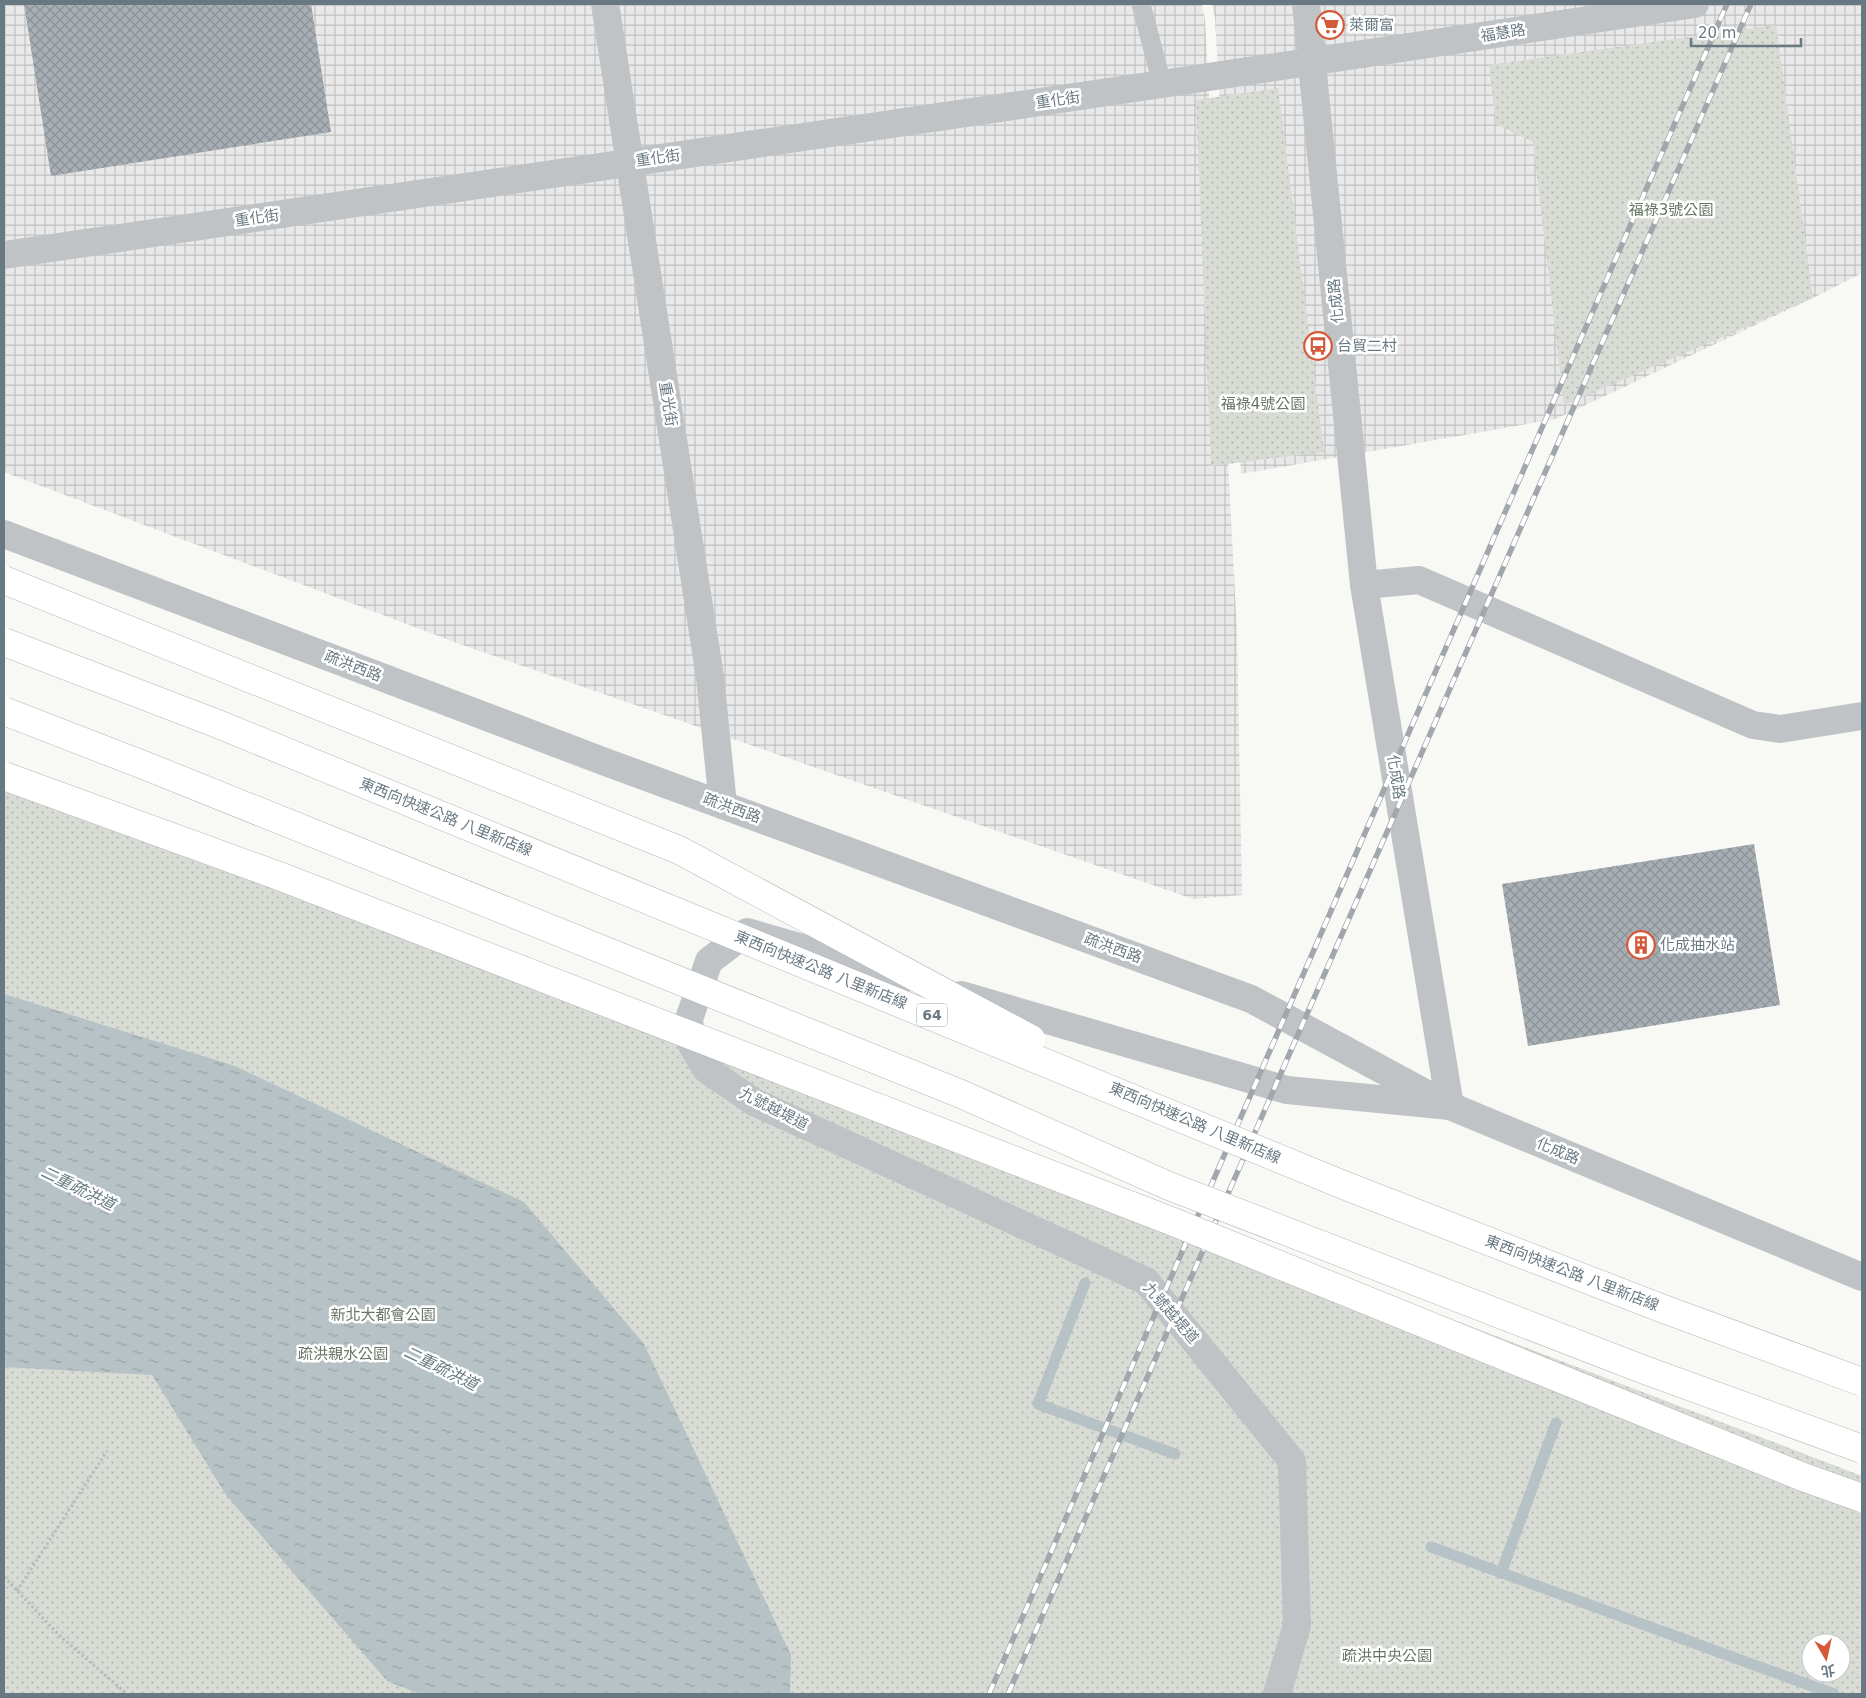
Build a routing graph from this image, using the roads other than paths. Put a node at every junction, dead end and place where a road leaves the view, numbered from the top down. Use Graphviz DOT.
graph roads {
  1 [pos="605,4"];
  2 [pos="1140,4"];
  3 [pos="1306,4"];
  4 [pos="1695,4"];
  5 [pos="1311,62"];
  6 [pos="1162,84"];
  7 [pos="631,162"];
  8 [pos="4,255"];
  9 [pos="4,534"];
  10 [pos="4,580"];
  11 [pos="1364,585"];
  12 [pos="4,642"];
  13 [pos="4,711"];
  14 [pos="1862,716"];
  15 [pos="4,776"];
  16 [pos="723,805"];
  17 [pos="1450,1106"];
  18 [pos="1158,1108"];
  19 [pos="1862,1277"];
  20 [pos="1862,1382"];
  21 [pos="1862,1449"];
  22 [pos="1862,1498"];
  23 [pos="1277,1694"];
  1 -- 7 [label="street, 重光街"];
  2 -- 6 [label="lane"];
  3 -- 5 [label="street, 化成路"];
  4 -- 5 [label="street, 福慧路"];
  5 -- 6 [label="street, 重化街"];
  5 -- 11 [label="street, 化成路"];
  6 -- 7 [label="street, 重化街"];
  7 -- 8 [label="street, 重化街"];
  7 -- 16 [label="street, 重光街"];
  9 -- 16 [label="street, 疏洪西路"];
  10 -- 18 [label="highway, bridge"];
  11 -- 14 [label="street"];
  11 -- 17 [label="street, 化成路"];
  12 -- 18 [label="highway, 東西向快速公路 八里新店線 / 64, bridge"];
  13 -- 21 [label="highway, bridge"];
  15 -- 22 [label="highway, bridge"];
  16 -- 17 [label="street, 疏洪西路"];
  17 -- 19 [label="street, 化成路"];
  17 -- 23 [label="street, 九號越堤道"];
  18 -- 20 [label="highway, 東西向快速公路 八里新店線 / 64, bridge"];
}
